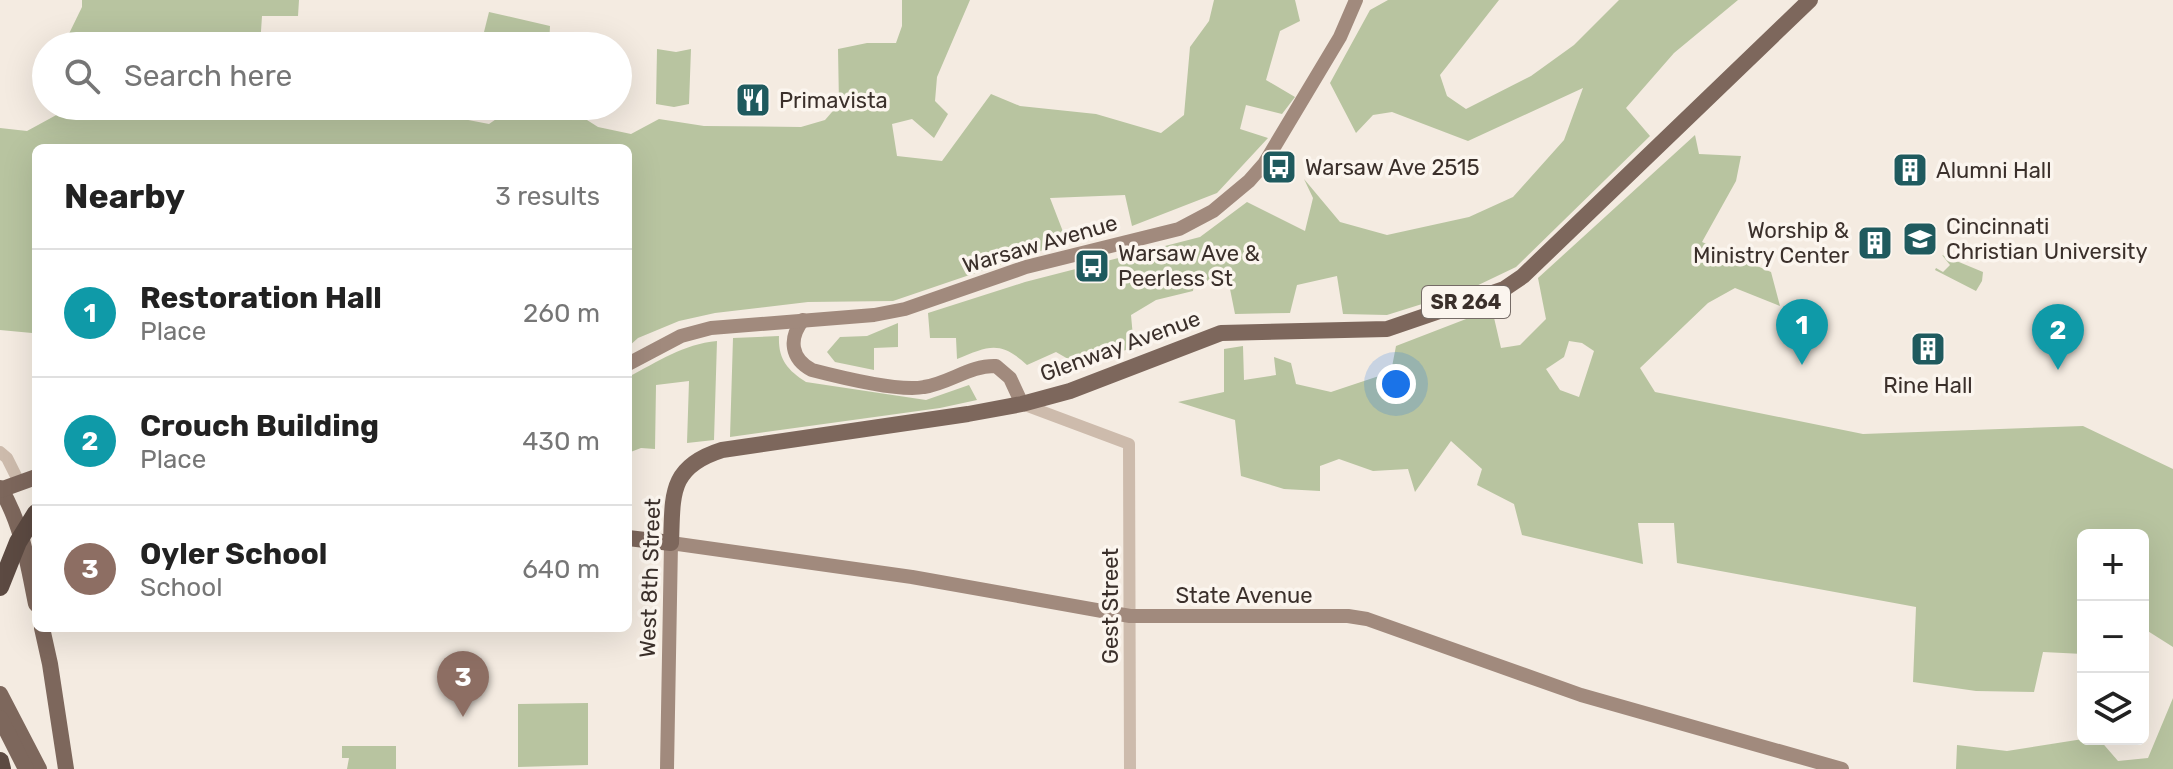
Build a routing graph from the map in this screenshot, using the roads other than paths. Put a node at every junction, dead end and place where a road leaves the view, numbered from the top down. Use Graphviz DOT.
graph roads {
  1 [pos="1356,0"];
  2 [pos="1810,0"];
  3 [pos="803,320"];
  4 [pos="632,362"];
  5 [pos="1022,404"];
  6 [pos="0,452"];
  7 [pos="28,480"];
  8 [pos="677,484"];
  9 [pos="0,489"];
  10 [pos="32,519"];
  11 [pos="632,538"];
  12 [pos="671,543"];
  13 [pos="32,585"];
  14 [pos="0,587"];
  15 [pos="1130,616"];
  16 [pos="43,632"];
  17 [pos="51,632"];
  18 [pos="50,664"];
  19 [pos="0,694"];
  20 [pos="0,718"];
  21 [pos="0,761"];
  22 [pos="2,769"];
  23 [pos="26,769"];
  24 [pos="39,769"];
  25 [pos="66,769"];
  26 [pos="667,769"];
  27 [pos="1130,769"];
  28 [pos="1842,769"];
  1 -- 3 [label="main road, Warsaw Avenue"];
  2 -- 5 [label="main road, Glenway Avenue / SR 264"];
  3 -- 4 [label="main road, Warsaw Avenue"];
  3 -- 5 [label="main road"];
  5 -- 8 [label="main road, Glenway Avenue / SR 264"];
  5 -- 15 [label="street, Gest Street"];
  6 -- 7 [label="street"];
  7 -- 9 [label="main road"];
  8 -- 12 [label="main road, West 8th Street / SR 264"];
  9 -- 13 [label="main road"];
  10 -- 14 [label="highway"];
  11 -- 12 [label="main road, State Avenue"];
  12 -- 15 [label="main road, State Avenue"];
  12 -- 26 [label="main road, West 8th Street"];
  15 -- 27 [label="street, Gest Street"];
  15 -- 28 [label="main road, State Avenue"];
  16 -- 18 [label="main road"];
  17 -- 18 [label="main road"];
  18 -- 25 [label="main road"];
  19 -- 24 [label="main road"];
  20 -- 23 [label="main road"];
  21 -- 22 [label="highway"];
}
